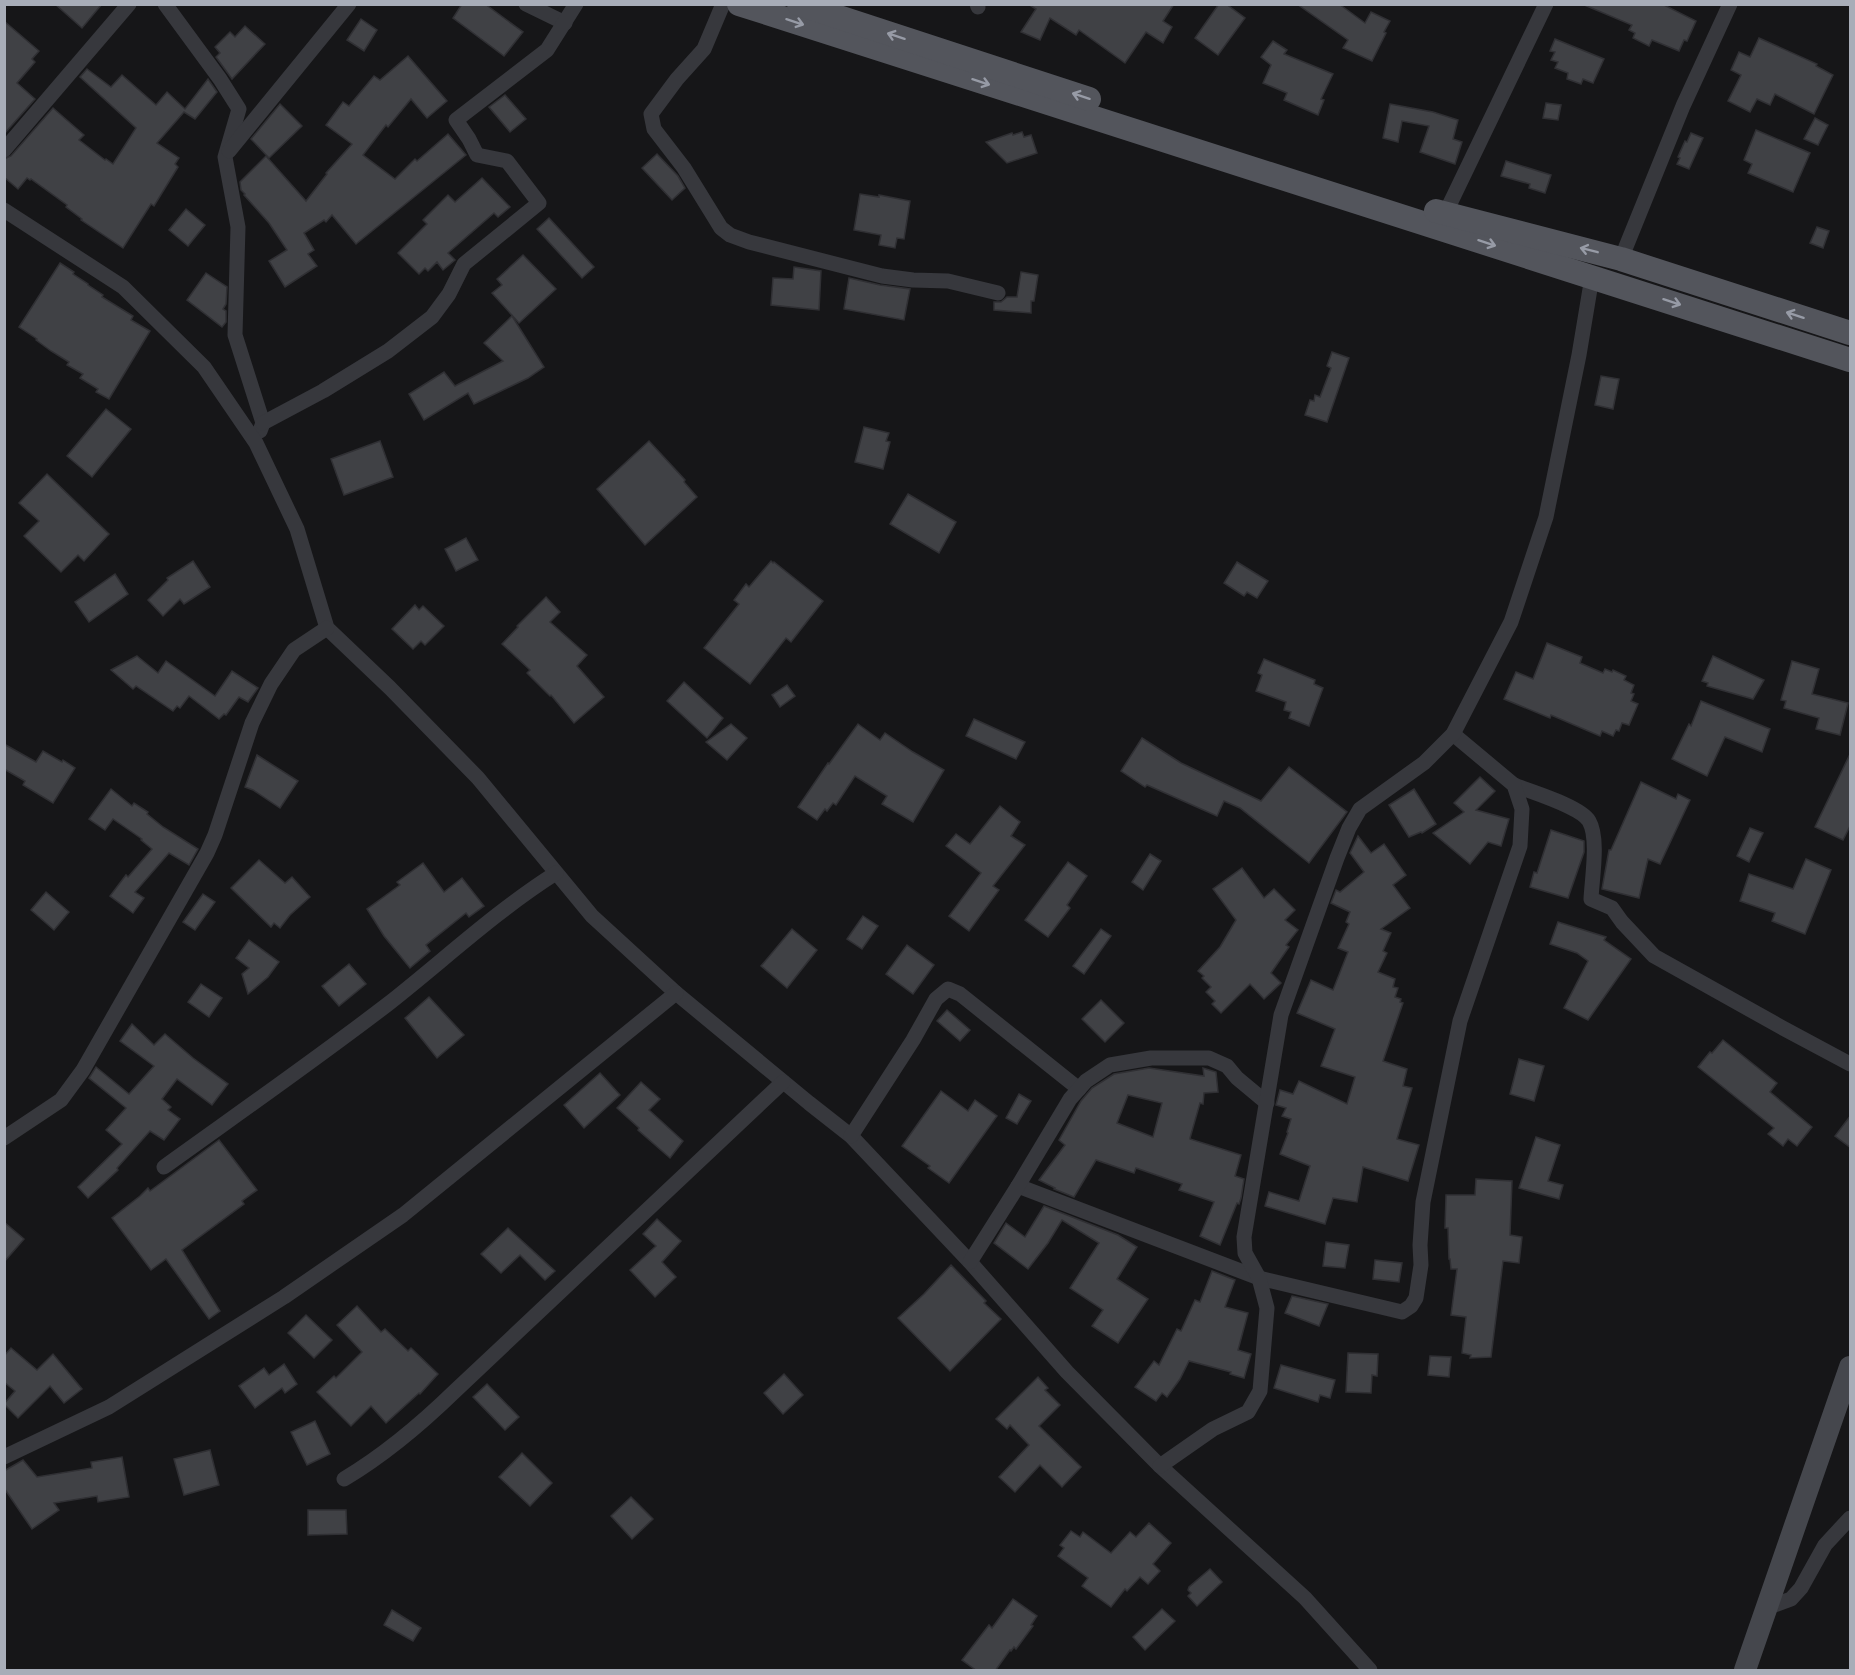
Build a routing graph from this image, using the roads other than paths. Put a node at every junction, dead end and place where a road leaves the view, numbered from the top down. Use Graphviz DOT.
graph roads {
  1 [pos="129,4"];
  2 [pos="165,4"];
  3 [pos="349,4"];
  4 [pos="526,4"];
  5 [pos="576,4"];
  6 [pos="723,4"];
  7 [pos="739,4"];
  8 [pos="799,4"];
  9 [pos="1546,4"];
  10 [pos="1730,4"];
  11 [pos="565,23"];
  12 [pos="4,150"];
  13 [pos="225,157"];
  14 [pos="4,210"];
  15 [pos="1445,214"];
  16 [pos="1622,259"];
  17 [pos="1592,277"];
  18 [pos="998,293"];
  19 [pos="1851,333"];
  20 [pos="1851,360"];
  21 [pos="263,423"];
  22 [pos="256,443"];
  23 [pos="327,628"];
  24 [pos="1453,734"];
  25 [pos="1514,785"];
  26 [pos="556,873"];
  27 [pos="676,993"];
  28 [pos="1851,1064"];
  29 [pos="783,1082"];
  30 [pos="1079,1089"];
  31 [pos="1267,1103"];
  32 [pos="851,1136"];
  33 [pos="4,1138"];
  34 [pos="164,1167"];
  35 [pos="1018,1186"];
  36 [pos="970,1262"];
  37 [pos="1259,1278"];
  38 [pos="1851,1366"];
  39 [pos="4,1457"];
  40 [pos="1160,1466"];
  41 [pos="344,1479"];
  42 [pos="1851,1518"];
  43 [pos="1766,1608"];
  44 [pos="1370,1671"];
  45 [pos="1745,1671"];
  1 -- 12 [label="street"];
  2 -- 13 [label="street"];
  3 -- 13 [label="street"];
  4 -- 11 [label="street"];
  5 -- 11 [label="street"];
  6 -- 18 [label="street"];
  7 -- 17 [label="main road, one-way"];
  15 -- 8 [label="main road, one-way"];
  9 -- 15 [label="street"];
  10 -- 16 [label="street"];
  11 -- 21 [label="street"];
  13 -- 21 [label="street"];
  14 -- 22 [label="street"];
  16 -- 15 [label="main road, one-way"];
  19 -- 16 [label="main road, one-way"];
  17 -- 20 [label="main road, one-way"];
  17 -- 24 [label="street"];
  21 -- 22 [label="street"];
  22 -- 23 [label="street"];
  23 -- 26 [label="street"];
  23 -- 33 [label="street"];
  24 -- 25 [label="street"];
  24 -- 31 [label="street"];
  25 -- 28 [label="street"];
  25 -- 37 [label="street"];
  26 -- 27 [label="street"];
  26 -- 34 [label="street"];
  27 -- 29 [label="street"];
  27 -- 39 [label="street"];
  29 -- 32 [label="street"];
  29 -- 41 [label="street"];
  30 -- 31 [label="street"];
  30 -- 32 [label="street"];
  30 -- 35 [label="street"];
  31 -- 37 [label="street"];
  32 -- 36 [label="street"];
  35 -- 36 [label="street"];
  35 -- 37 [label="street"];
  36 -- 40 [label="street"];
  37 -- 40 [label="street"];
  38 -- 43 [label="main road"];
  40 -- 44 [label="street"];
  42 -- 43 [label="street"];
  43 -- 45 [label="main road"];
}
